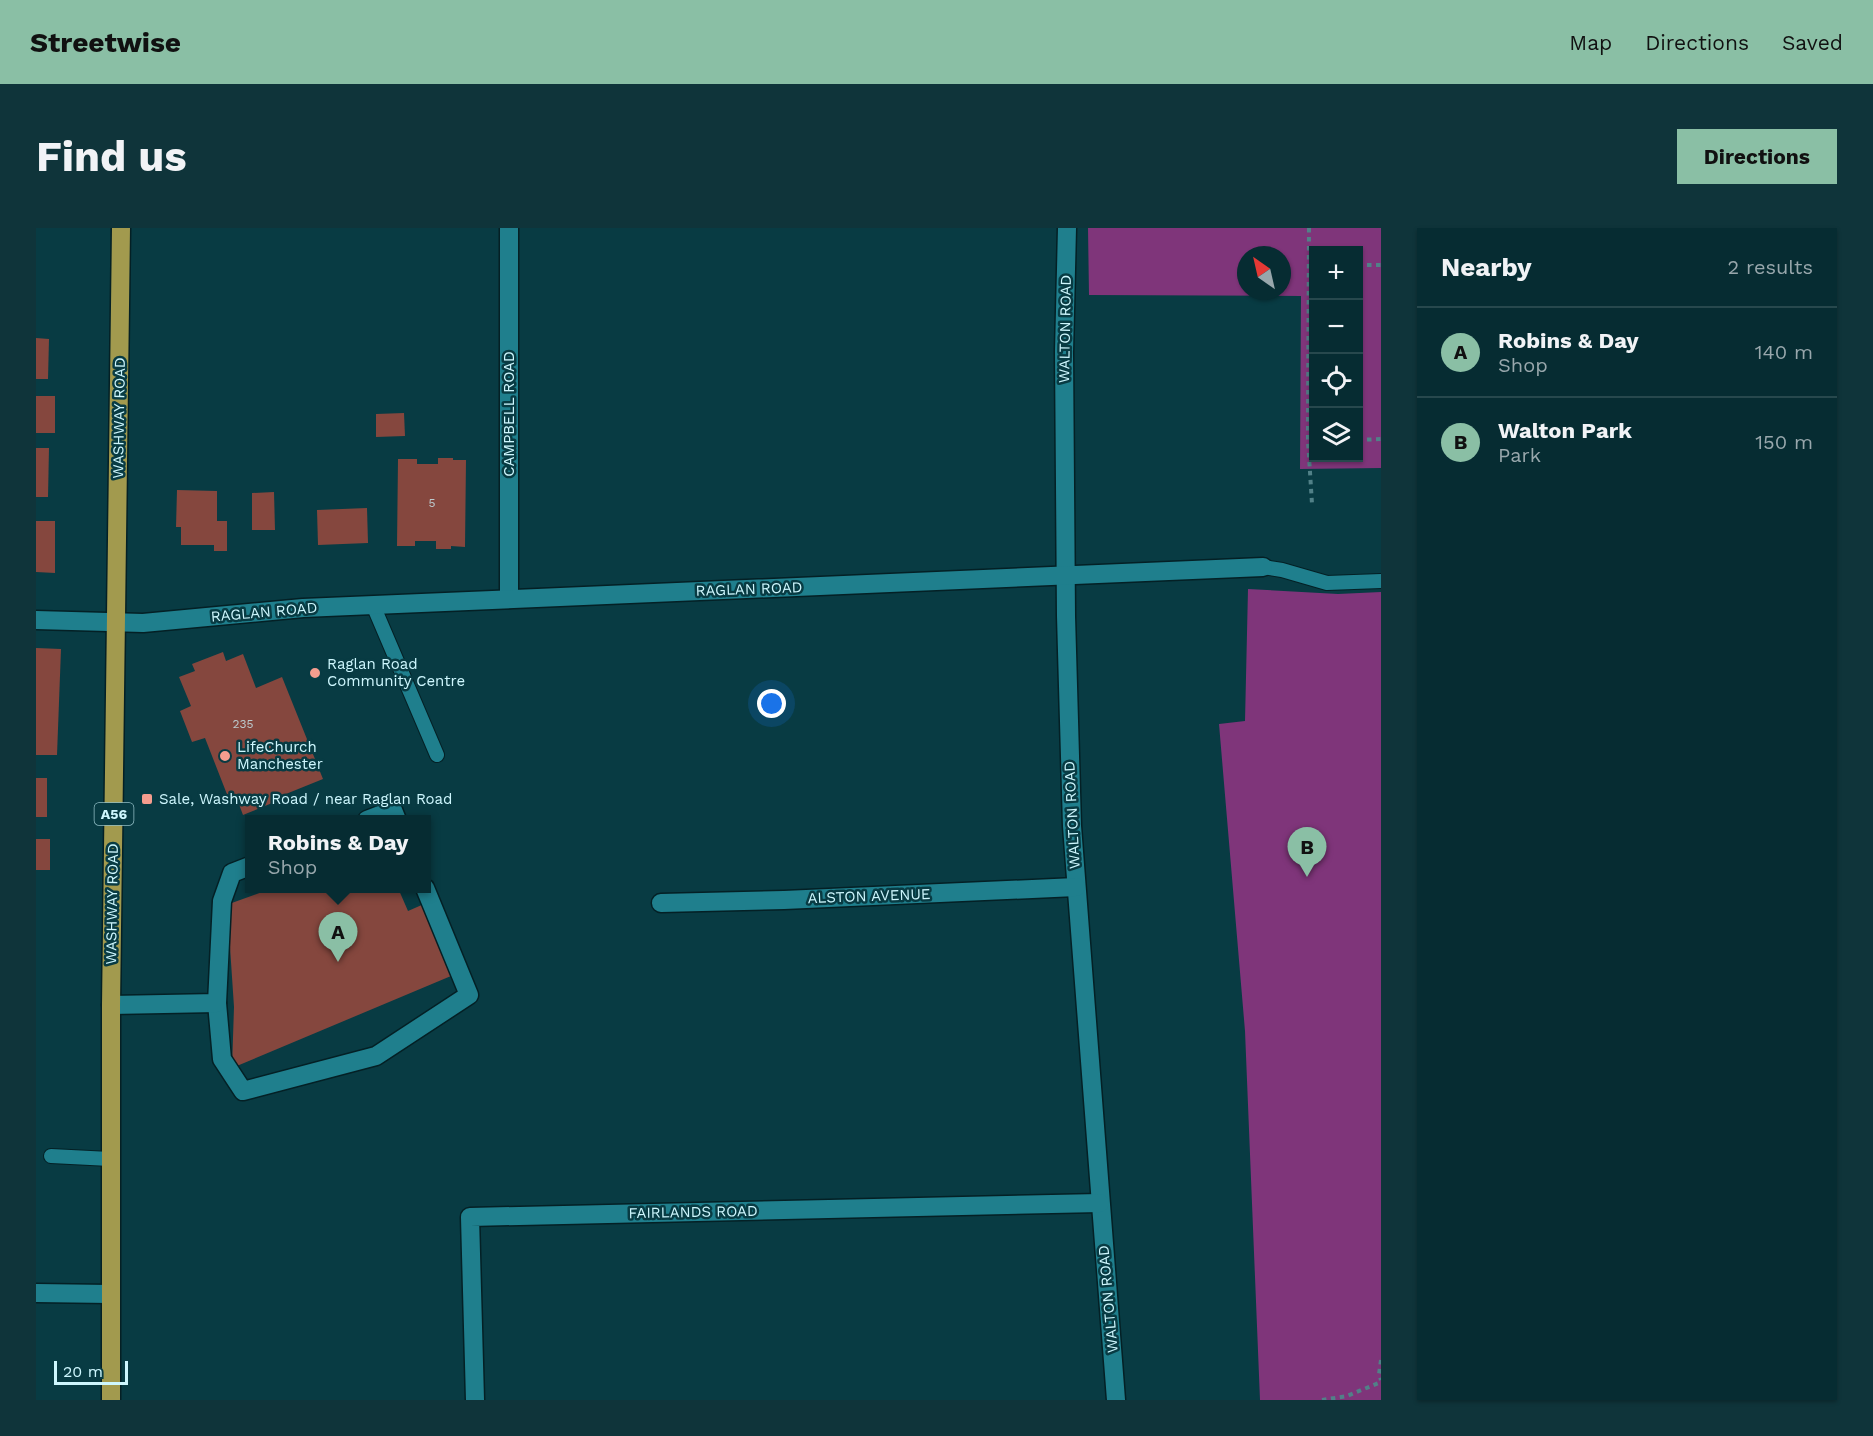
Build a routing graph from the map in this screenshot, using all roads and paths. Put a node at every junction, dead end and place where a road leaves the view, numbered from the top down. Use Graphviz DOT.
graph roads {
  1 [pos="122,228"];
  2 [pos="509,228"];
  3 [pos="1067,228"];
  4 [pos="1309,228"];
  5 [pos="1310,246"];
  6 [pos="1363,265"];
  7 [pos="1381,265"];
  8 [pos="1311,300"];
  9 [pos="1311,408"];
  10 [pos="1381,439"];
  11 [pos="1363,440"];
  12 [pos="1311,462"];
  13 [pos="1312,504"];
  14 [pos="1263,567"];
  15 [pos="1066,576"];
  16 [pos="1381,581"];
  17 [pos="509,599"];
  18 [pos="373,605"];
  19 [pos="36,620"];
  20 [pos="116,621"];
  21 [pos="437,755"];
  22 [pos="379,815"];
  23 [pos="395,815"];
  24 [pos="245,868"];
  25 [pos="1076,887"];
  26 [pos="427,893"];
  27 [pos="662,903"];
  28 [pos="217,1003"];
  29 [pos="111,1005"];
  30 [pos="51,1156"];
  31 [pos="110,1159"];
  32 [pos="1100,1203"];
  33 [pos="36,1293"];
  34 [pos="110,1294"];
  35 [pos="1381,1360"];
  36 [pos="1381,1381"];
  37 [pos="111,1400"];
  38 [pos="475,1400"];
  39 [pos="1116,1400"];
  40 [pos="1322,1400"];
  1 -- 20 [label="highway, WASHWAY ROAD / A56"];
  2 -- 17 [label="street, CAMPBELL ROAD"];
  3 -- 15 [label="street, WALTON ROAD"];
  4 -- 5 [label="path"];
  6 -- 7 [label="path"];
  8 -- 9 [label="path"];
  10 -- 11 [label="path"];
  12 -- 13 [label="path"];
  14 -- 15 [label="street, RAGLAN ROAD"];
  14 -- 16 [label="lane, RAGLAN ROAD"];
  15 -- 17 [label="street, RAGLAN ROAD"];
  15 -- 25 [label="street, WALTON ROAD"];
  17 -- 18 [label="street, RAGLAN ROAD"];
  18 -- 20 [label="street, RAGLAN ROAD"];
  18 -- 21 [label="lane"];
  19 -- 20 [label="street, RAGLAN ROAD"];
  20 -- 29 [label="highway, WASHWAY ROAD / A56"];
  22 -- 23 [label="street"];
  24 -- 28 [label="street"];
  25 -- 27 [label="street, ALSTON AVENUE"];
  25 -- 32 [label="street, WALTON ROAD"];
  26 -- 28 [label="street"];
  28 -- 29 [label="street"];
  29 -- 31 [label="highway, WASHWAY ROAD / A56"];
  30 -- 31 [label="lane"];
  31 -- 34 [label="highway, WASHWAY ROAD / A56"];
  32 -- 38 [label="street, FAIRLANDS ROAD"];
  32 -- 39 [label="street, WALTON ROAD"];
  33 -- 34 [label="street"];
  34 -- 37 [label="highway, WASHWAY ROAD / A56"];
  35 -- 36 [label="path"];
  36 -- 40 [label="path"];
}
